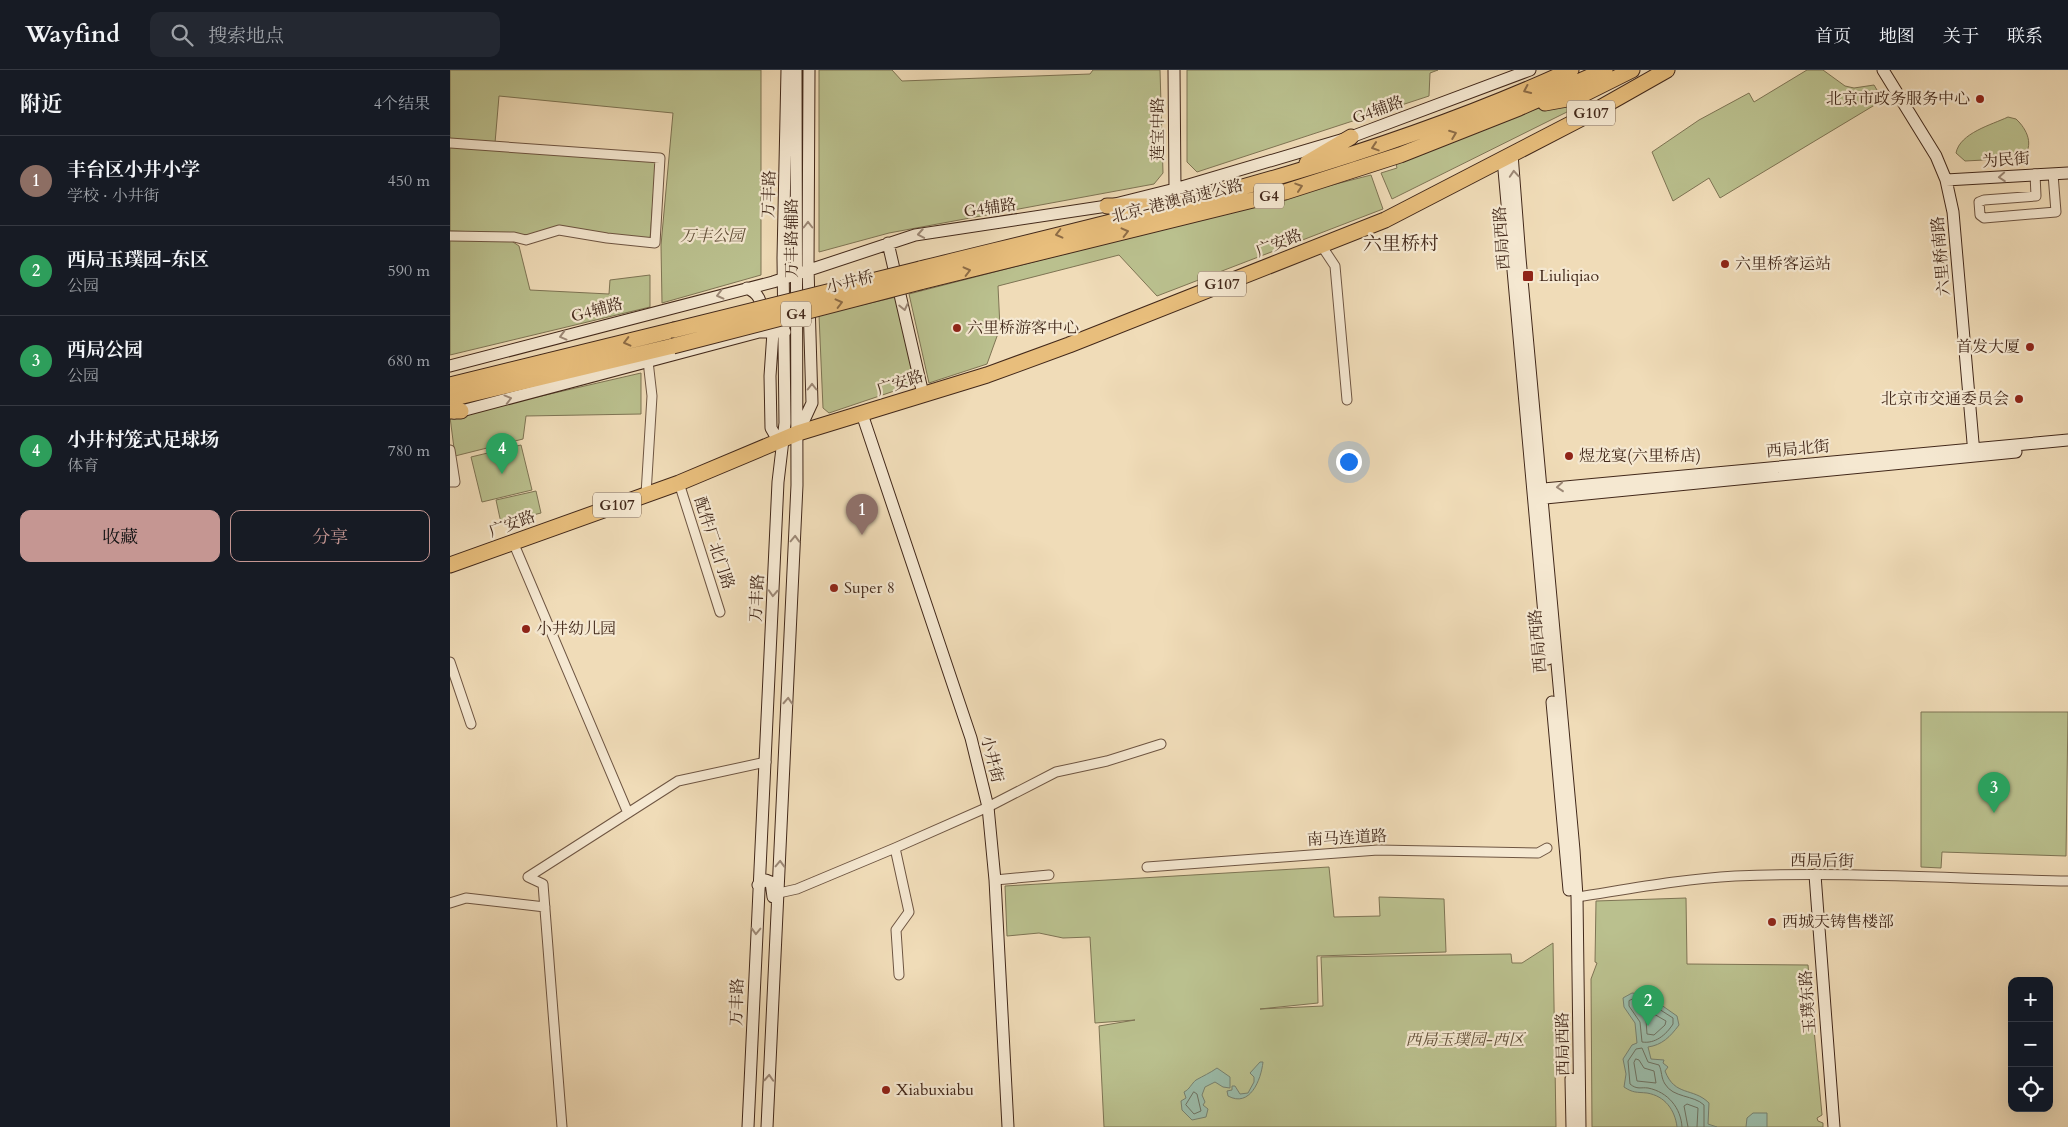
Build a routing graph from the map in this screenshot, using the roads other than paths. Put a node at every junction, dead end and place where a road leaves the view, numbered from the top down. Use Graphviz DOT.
graph roads {
  1 [pos="787,70"];
  2 [pos="796,70"];
  3 [pos="810,70"];
  4 [pos="1174,70"];
  5 [pos="1530,70"];
  6 [pos="1571,70"];
  7 [pos="1605,70"];
  8 [pos="1632,70"];
  9 [pos="1667,70"];
  10 [pos="1883,70"];
  11 [pos="1510,75"];
  12 [pos="1519,108"];
  13 [pos="1351,137"];
  14 [pos="450,143"];
  15 [pos="1508,156"];
  16 [pos="2068,173"];
  17 [pos="2035,174"];
  18 [pos="2053,174"];
  19 [pos="1282,178"];
  20 [pos="1946,180"];
  21 [pos="1174,188"];
  22 [pos="2054,195"];
  23 [pos="2036,196"];
  24 [pos="1175,205"];
  25 [pos="1107,206"];
  26 [pos="450,236"];
  27 [pos="888,242"];
  28 [pos="1321,245"];
  29 [pos="808,268"];
  30 [pos="796,272"];
  31 [pos="920,276"];
  32 [pos="784,277"];
  33 [pos="747,288"];
  34 [pos="759,332"];
  35 [pos="779,332"];
  36 [pos="648,361"];
  37 [pos="450,366"];
  38 [pos="450,385"];
  39 [pos="923,394"];
  40 [pos="450,399"];
  41 [pos="1347,400"];
  42 [pos="454,412"];
  43 [pos="862,414"];
  44 [pos="798,433"];
  45 [pos="782,440"];
  46 [pos="2068,440"];
  47 [pos="2068,447"];
  48 [pos="450,450"];
  49 [pos="1974,452"];
  50 [pos="450,482"];
  51 [pos="778,482"];
  52 [pos="679,483"];
  53 [pos="797,485"];
  54 [pos="646,494"];
  55 [pos="1536,494"];
  56 [pos="513,542"];
  57 [pos="450,565"];
  58 [pos="720,612"];
  59 [pos="450,662"];
  60 [pos="471,724"];
  61 [pos="1161,744"];
  62 [pos="766,762"];
  63 [pos="988,807"];
  64 [pos="628,813"];
  65 [pos="781,830"];
  66 [pos="895,848"];
  67 [pos="1547,848"];
  68 [pos="1147,867"];
  69 [pos="1049,875"];
  70 [pos="1815,875"];
  71 [pos="996,880"];
  72 [pos="2068,881"];
  73 [pos="758,885"];
  74 [pos="779,893"];
  75 [pos="1577,897"];
  76 [pos="450,903"];
  77 [pos="545,907"];
  78 [pos="776,958"];
  79 [pos="899,975"];
  80 [pos="562,1127"];
  81 [pos="748,1127"];
  82 [pos="767,1127"];
  83 [pos="1008,1127"];
  84 [pos="1572,1127"];
  85 [pos="1580,1127"];
  86 [pos="1834,1127"];
  1 -- 32 [label="street, 万丰路"];
  2 -- 30 [label="street, 万丰路"];
  29 -- 3 [label="street, 万丰路辅路, one-way"];
  4 -- 21 [label="street, 莲宝中路"];
  5 -- 11 [label="street, G4辅路"];
  6 -- 19 [label="highway, G4, one-way"];
  7 -- 12 [label="highway, 北京-港澳高速公路 / G4"];
  8 -- 12 [label="highway"];
  9 -- 15 [label="highway, 广安路 / G107"];
  10 -- 20 [label="street, 六里桥南路"];
  11 -- 13 [label="street, G4辅路"];
  31 -- 12 [label="highway, 北京-港澳高速公路 / G4, one-way"];
  13 -- 19 [label="highway"];
  13 -- 21 [label="street, G4辅路"];
  14 -- 26 [label="street"];
  15 -- 28 [label="highway, 广安路 / G107"];
  15 -- 55 [label="street, 西局西路"];
  16 -- 18 [label="street, 为民街"];
  17 -- 18 [label="street, 为民街"];
  17 -- 20 [label="street, 为民街, one-way"];
  17 -- 23 [label="street"];
  18 -- 22 [label="street"];
  19 -- 24 [label="highway, G4"];
  20 -- 49 [label="street, 六里桥南路"];
  21 -- 25 [label="street, G4辅路"];
  22 -- 23 [label="street"];
  22 -- 23 [label="street"];
  24 -- 25 [label="highway"];
  24 -- 31 [label="highway, G4, one-way"];
  25 -- 27 [label="street, G4辅路, one-way"];
  27 -- 29 [label="street, G4辅路"];
  27 -- 39 [label="street, one-way"];
  28 -- 39 [label="highway, 广安路 / G107"];
  28 -- 41 [label="street"];
  29 -- 30 [label="street, G4辅路"];
  44 -- 29 [label="street, 万丰路辅路, one-way"];
  30 -- 32 [label="street, G4辅路"];
  30 -- 44 [label="street, 万丰路"];
  31 -- 38 [label="highway, 小井桥 / G4, one-way, bridge"];
  40 -- 31 [label="highway, 小井桥 / G4, one-way, bridge"];
  32 -- 33 [label="street, G4辅路"];
  32 -- 35 [label="street, 万丰路"];
  33 -- 34 [label="street"];
  33 -- 37 [label="street, G4辅路, one-way"];
  34 -- 35 [label="street"];
  34 -- 36 [label="street"];
  35 -- 45 [label="street, 万丰路"];
  42 -- 36 [label="street, one-way"];
  36 -- 54 [label="street"];
  39 -- 43 [label="highway, 广安路 / G107"];
  43 -- 44 [label="highway, 广安路 / G107"];
  43 -- 63 [label="street, 小井街"];
  44 -- 45 [label="highway, G107"];
  44 -- 53 [label="street, 万丰路"];
  45 -- 51 [label="street, 万丰路"];
  45 -- 52 [label="highway, 广安路 / G107"];
  46 -- 49 [label="street, 西局北街"];
  47 -- 49 [label="street, 西局北街"];
  48 -- 50 [label="street"];
  49 -- 55 [label="street, 西局北街"];
  51 -- 53 [label="street"];
  51 -- 62 [label="street, 万丰路, one-way"];
  52 -- 54 [label="highway, 广安路 / G107"];
  52 -- 58 [label="street, 配件厂北门路"];
  65 -- 53 [label="street, 万丰路, one-way"];
  54 -- 56 [label="highway, 广安路 / G107"];
  55 -- 75 [label="street, 西局西路"];
  55 -- 84 [label="street, 西局西路"];
  56 -- 57 [label="highway, 广安路 / G107"];
  56 -- 64 [label="street"];
  59 -- 60 [label="street"];
  61 -- 63 [label="street"];
  62 -- 64 [label="street"];
  62 -- 65 [label="street"];
  62 -- 73 [label="street, 万丰路"];
  63 -- 66 [label="street"];
  63 -- 71 [label="street, 小井街"];
  64 -- 77 [label="street"];
  74 -- 65 [label="street, 万丰路, one-way"];
  66 -- 74 [label="street"];
  66 -- 79 [label="street"];
  67 -- 68 [label="street, 南马连道路"];
  69 -- 71 [label="street"];
  70 -- 72 [label="street, 西局后街"];
  70 -- 75 [label="street, 西局后街"];
  70 -- 86 [label="street, 玉璞东路"];
  71 -- 83 [label="street, 小井街"];
  73 -- 78 [label="street"];
  73 -- 81 [label="street, 万丰路, one-way"];
  74 -- 78 [label="street, 万丰路"];
  75 -- 85 [label="street, 西局西路"];
  76 -- 77 [label="street"];
  77 -- 80 [label="street"];
  82 -- 78 [label="street, 万丰路, one-way"];
}
